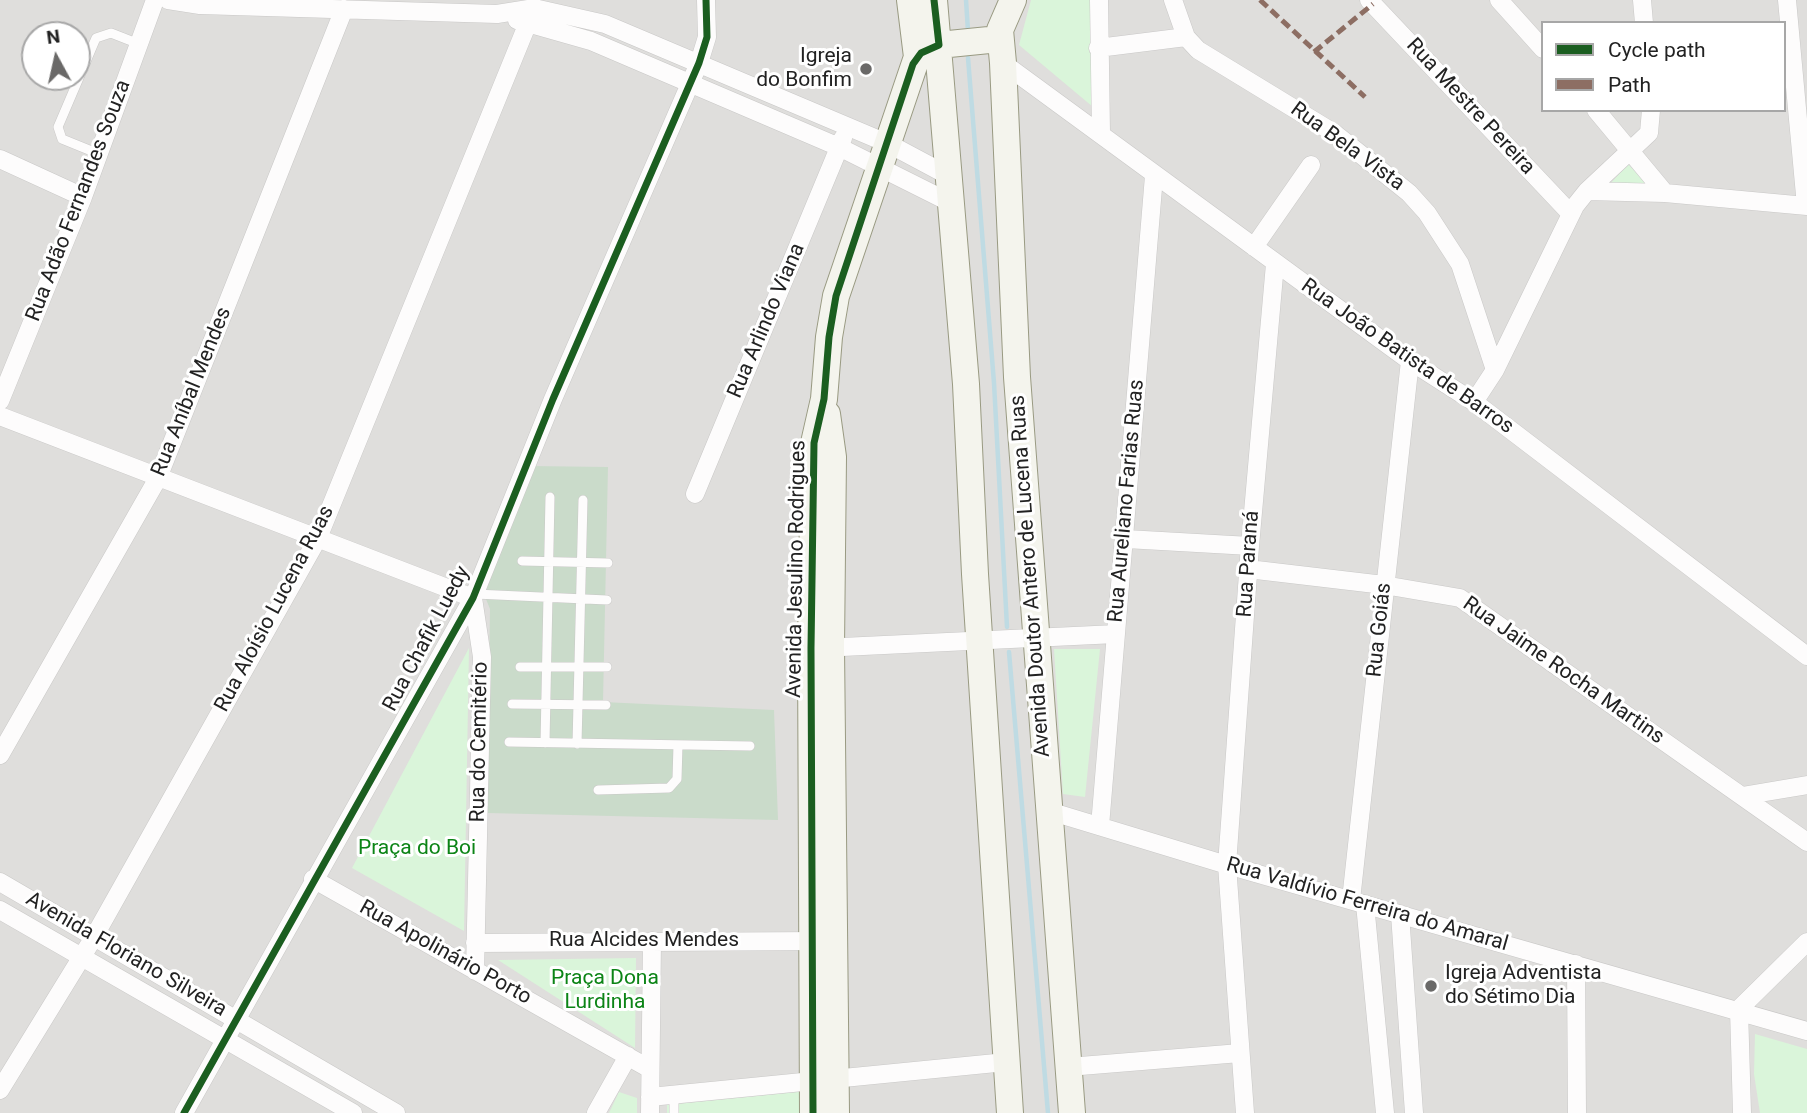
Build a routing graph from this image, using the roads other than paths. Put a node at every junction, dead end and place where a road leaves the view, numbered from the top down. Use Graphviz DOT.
graph roads {
  1 [pos="155,0"];
  2 [pos="168,0"];
  3 [pos="706,0"];
  4 [pos="913,0"];
  5 [pos="996,0"];
  6 [pos="1013,0"];
  7 [pos="1099,0"];
  8 [pos="1173,0"];
  9 [pos="1369,0"];
  10 [pos="1499,0"];
  11 [pos="1642,0"];
  12 [pos="1787,0"];
  13 [pos="344,9"];
  14 [pos="531,16"];
  15 [pos="1644,21"];
  16 [pos="1186,37"];
  17 [pos="139,44"];
  18 [pos="1000,44"];
  19 [pos="1098,48"];
  20 [pos="1541,48"];
  21 [pos="928,51"];
  22 [pos="699,64"];
  23 [pos="689,83"];
  24 [pos="1598,112"];
  25 [pos="1651,112"];
  26 [pos="848,127"];
  27 [pos="1101,132"];
  28 [pos="839,147"];
  29 [pos="1632,151"];
  30 [pos="99,154"];
  31 [pos="884,156"];
  32 [pos="0,159"];
  33 [pos="1311,165"];
  34 [pos="949,176"];
  35 [pos="1154,176"];
  36 [pos="1587,191"];
  37 [pos="1665,193"];
  38 [pos="83,197"];
  39 [pos="951,203"];
  40 [pos="1807,206"];
  41 [pos="1571,214"];
  42 [pos="1254,247"];
  43 [pos="1275,264"];
  44 [pos="1410,361"];
  45 [pos="1495,370"];
  46 [pos="0,401"];
  47 [pos="1474,402"];
  48 [pos="0,416"];
  49 [pos="158,478"];
  50 [pos="695,494"];
  51 [pos="550,497"];
  52 [pos="583,500"];
  53 [pos="318,538"];
  54 [pos="1126,539"];
  55 [pos="1250,546"];
  56 [pos="522,561"];
  57 [pos="549,561"];
  58 [pos="582,562"];
  59 [pos="608,563"];
  60 [pos="1248,569"];
  61 [pos="1384,585"];
  62 [pos="474,596"];
  63 [pos="548,598"];
  64 [pos="581,599"];
  65 [pos="607,600"];
  66 [pos="1116,634"];
  67 [pos="1035,639"];
  68 [pos="980,641"];
  69 [pos="821,648"];
  70 [pos="1807,656"];
  71 [pos="547,666"];
  72 [pos="520,667"];
  73 [pos="579,667"];
  74 [pos="607,667"];
  75 [pos="512,704"];
  76 [pos="546,704"];
  77 [pos="578,704"];
  78 [pos="606,705"];
  79 [pos="509,742"];
  80 [pos="545,743"];
  81 [pos="577,744"];
  82 [pos="678,745"];
  83 [pos="750,746"];
  84 [pos="0,755"];
  85 [pos="1807,785"];
  86 [pos="598,790"];
  87 [pos="1742,796"];
  88 [pos="1049,811"];
  89 [pos="1101,826"];
  90 [pos="1807,842"];
  91 [pos="1227,865"];
  92 [pos="313,879"];
  93 [pos="0,882"];
  94 [pos="1358,902"];
  95 [pos="0,909"];
  96 [pos="1400,914"];
  97 [pos="94,937"];
  98 [pos="652,941"];
  99 [pos="824,941"];
  100 [pos="1807,942"];
  101 [pos="475,943"];
  102 [pos="81,956"];
  103 [pos="1576,964"];
  104 [pos="475,971"];
  105 [pos="1739,1009"];
  106 [pos="237,1019"];
  107 [pos="1807,1031"];
  108 [pos="227,1038"];
  109 [pos="1240,1053"];
  110 [pos="628,1056"];
  111 [pos="1006,1062"];
  112 [pos="1068,1067"];
  113 [pos="650,1069"];
  114 [pos="0,1090"];
  115 [pos="674,1095"];
  116 [pos="818,1100"];
  117 [pos="650,1105"];
  118 [pos="388,1111"];
  119 [pos="184,1113"];
  120 [pos="354,1113"];
  121 [pos="596,1113"];
  122 [pos="674,1113"];
  123 [pos="1010,1113"];
  124 [pos="1072,1113"];
  125 [pos="1245,1113"];
  126 [pos="1385,1113"];
  127 [pos="1414,1113"];
  128 [pos="1577,1113"];
  129 [pos="1742,1113"];
  1 -- 17 [label="street, Rua Adão Fernandes Souza"];
  2 -- 13 [label="street"];
  3 -- 22 [label="street, Rua Chafik Luedy"];
  4 -- 21 [label="main road"];
  5 -- 18 [label="street"];
  6 -- 18 [label="main road"];
  7 -- 19 [label="street"];
  8 -- 16 [label="street, Rua Bela Vista"];
  9 -- 41 [label="street, Rua Mestre Pereira"];
  10 -- 20 [label="street"];
  11 -- 15 [label="street"];
  12 -- 40 [label="street"];
  13 -- 14 [label="street"];
  13 -- 49 [label="street, Rua Aníbal Mendes"];
  14 -- 22 [label="street"];
  14 -- 23 [label="street"];
  14 -- 53 [label="street, Rua Aloísio Lucena Ruas"];
  16 -- 19 [label="street"];
  16 -- 45 [label="street, Rua Bela Vista"];
  17 -- 30 [label="street, Rua Adão Fernandes Souza"];
  17 -- 30 [label="lane"];
  18 -- 21 [label="main road"];
  18 -- 27 [label="street, Rua João Batista de Barros"];
  18 -- 67 [label="main road, Avenida Doutor Antero de Lucena Ruas"];
  19 -- 27 [label="street"];
  21 -- 31 [label="main road, Avenida Jesulino Rodrigues"];
  21 -- 34 [label="main road"];
  22 -- 23 [label="street, Rua Chafik Luedy"];
  22 -- 26 [label="street"];
  23 -- 28 [label="street"];
  23 -- 62 [label="street, Rua Chafik Luedy"];
  24 -- 29 [label="street"];
  25 -- 29 [label="street"];
  26 -- 28 [label="street, Rua Arlindo Viana"];
  26 -- 31 [label="street"];
  27 -- 35 [label="street, Rua João Batista de Barros"];
  28 -- 31 [label="street"];
  28 -- 50 [label="street, Rua Arlindo Viana"];
  29 -- 36 [label="street"];
  29 -- 37 [label="street"];
  30 -- 38 [label="street, Rua Adão Fernandes Souza"];
  31 -- 34 [label="street"];
  31 -- 39 [label="street"];
  31 -- 69 [label="main road, Avenida Jesulino Rodrigues"];
  32 -- 38 [label="street"];
  33 -- 42 [label="street"];
  34 -- 39 [label="main road"];
  35 -- 42 [label="street, Rua João Batista de Barros"];
  35 -- 54 [label="street, Rua Aureliano Farias Ruas"];
  36 -- 37 [label="street"];
  36 -- 41 [label="street"];
  37 -- 40 [label="street"];
  38 -- 46 [label="street, Rua Adão Fernandes Souza"];
  39 -- 68 [label="main road"];
  41 -- 45 [label="street"];
  42 -- 43 [label="street, Rua João Batista de Barros"];
  43 -- 44 [label="street, Rua João Batista de Barros"];
  43 -- 55 [label="street, Rua Paraná"];
  44 -- 47 [label="street, Rua João Batista de Barros"];
  44 -- 61 [label="street, Rua Goiás"];
  45 -- 47 [label="street"];
  47 -- 70 [label="street, Rua João Batista de Barros"];
  48 -- 49 [label="street"];
  49 -- 53 [label="street"];
  49 -- 84 [label="street, Rua Aníbal Mendes"];
  51 -- 57 [label="lane"];
  52 -- 58 [label="lane"];
  53 -- 62 [label="street"];
  53 -- 97 [label="street, Rua Aloísio Lucena Ruas"];
  54 -- 55 [label="street"];
  54 -- 66 [label="street, Rua Aureliano Farias Ruas"];
  55 -- 60 [label="street, Rua Paraná"];
  56 -- 57 [label="lane"];
  57 -- 58 [label="lane"];
  57 -- 63 [label="lane"];
  58 -- 59 [label="lane"];
  58 -- 64 [label="lane"];
  60 -- 61 [label="street, Rua Jaime Rocha Martins"];
  60 -- 91 [label="street, Rua Paraná"];
  61 -- 87 [label="street, Rua Jaime Rocha Martins"];
  61 -- 94 [label="street, Rua Goiás"];
  62 -- 63 [label="lane"];
  62 -- 92 [label="street, Rua Chafik Luedy"];
  62 -- 101 [label="street, Rua do Cemitério"];
  63 -- 64 [label="lane"];
  63 -- 71 [label="lane"];
  64 -- 65 [label="lane"];
  64 -- 73 [label="lane"];
  66 -- 67 [label="street"];
  66 -- 89 [label="street, Rua Aureliano Farias Ruas"];
  67 -- 68 [label="street"];
  67 -- 88 [label="main road, Avenida Doutor Antero de Lucena Ruas"];
  68 -- 69 [label="street"];
  68 -- 111 [label="main road"];
  69 -- 99 [label="main road, Avenida Jesulino Rodrigues"];
  71 -- 72 [label="lane"];
  71 -- 73 [label="lane"];
  71 -- 76 [label="lane"];
  73 -- 74 [label="lane"];
  73 -- 77 [label="lane"];
  75 -- 76 [label="lane"];
  76 -- 77 [label="lane"];
  76 -- 80 [label="lane"];
  77 -- 78 [label="lane"];
  77 -- 81 [label="lane"];
  79 -- 80 [label="lane"];
  80 -- 81 [label="lane"];
  81 -- 82 [label="lane"];
  82 -- 83 [label="lane"];
  82 -- 86 [label="lane"];
  85 -- 87 [label="street"];
  87 -- 90 [label="street, Rua Jaime Rocha Martins"];
  88 -- 89 [label="street, Rua Valdívio Ferreira do Amaral"];
  88 -- 112 [label="main road, Avenida Doutor Antero de Lucena Ruas"];
  89 -- 91 [label="street, Rua Valdívio Ferreira do Amaral"];
  91 -- 94 [label="street, Rua Valdívio Ferreira do Amaral"];
  91 -- 109 [label="street, Rua Paraná"];
  92 -- 104 [label="street, Rua Apolinário Porto"];
  92 -- 106 [label="street, Rua Chafik Luedy"];
  93 -- 97 [label="street, Avenida Floriano Silveira"];
  94 -- 96 [label="street, Rua Valdívio Ferreira do Amaral"];
  94 -- 126 [label="street, Rua Goiás"];
  95 -- 102 [label="street, Avenida Floriano Silveira"];
  96 -- 103 [label="street, Rua Valdívio Ferreira do Amaral"];
  96 -- 127 [label="street"];
  97 -- 102 [label="street, Rua Aloísio Lucena Ruas"];
  97 -- 106 [label="street, Avenida Floriano Silveira"];
  98 -- 99 [label="street, Rua Alcides Mendes"];
  98 -- 101 [label="street, Rua Alcides Mendes"];
  98 -- 113 [label="street"];
  99 -- 116 [label="main road, Avenida Jesulino Rodrigues"];
  100 -- 105 [label="street"];
  101 -- 104 [label="street, Rua do Cemitério"];
  102 -- 108 [label="street, Avenida Floriano Silveira"];
  102 -- 114 [label="street, Rua Aloísio Lucena Ruas"];
  103 -- 105 [label="street, Rua Valdívio Ferreira do Amaral"];
  103 -- 128 [label="street"];
  104 -- 110 [label="street, Rua Apolinário Porto"];
  105 -- 107 [label="street, Rua Valdívio Ferreira do Amaral"];
  105 -- 129 [label="street"];
  106 -- 108 [label="street, Rua Chafik Luedy"];
  106 -- 118 [label="street, Avenida Floriano Silveira"];
  108 -- 119 [label="street, Rua Chafik Luedy"];
  108 -- 120 [label="street, Avenida Floriano Silveira"];
  109 -- 112 [label="street"];
  109 -- 125 [label="street, Rua Paraná"];
  110 -- 113 [label="street, Rua Apolinário Porto"];
  110 -- 121 [label="street"];
  111 -- 116 [label="street"];
  111 -- 123 [label="main road"];
  112 -- 124 [label="main road, Avenida Doutor Antero de Lucena Ruas"];
  113 -- 117 [label="street"];
  115 -- 116 [label="street"];
  115 -- 117 [label="street"];
  115 -- 122 [label="lane"];
}
